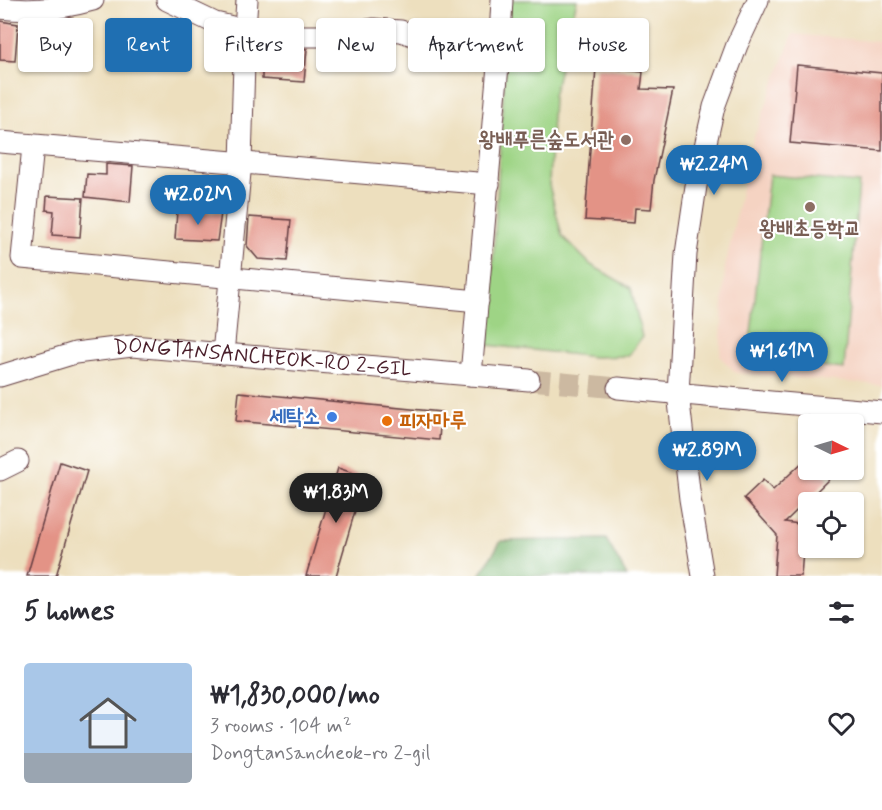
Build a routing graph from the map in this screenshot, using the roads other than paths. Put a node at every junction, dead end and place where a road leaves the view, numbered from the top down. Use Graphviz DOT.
graph roads {
  1 [pos="93,0"];
  2 [pos="167,0"];
  3 [pos="248,0"];
  4 [pos="502,0"];
  5 [pos="758,0"];
  6 [pos="0,8"];
  7 [pos="205,18"];
  8 [pos="246,18"];
  9 [pos="501,18"];
  10 [pos="408,34"];
  11 [pos="304,35"];
  12 [pos="244,72"];
  13 [pos="498,72"];
  14 [pos="0,142"];
  15 [pos="33,146"];
  16 [pos="241,162"];
  17 [pos="489,184"];
  18 [pos="232,279"];
  19 [pos="478,302"];
  20 [pos="223,354"];
  21 [pos="471,375"];
  22 [pos="0,376"];
  23 [pos="529,380"];
  24 [pos="618,388"];
  25 [pos="678,393"];
  26 [pos="882,412"];
  27 [pos="703,576"];
  1 -- 6 [label="street"];
  2 -- 7 [label="street"];
  3 -- 8 [label="street"];
  4 -- 9 [label="street"];
  5 -- 25 [label="street"];
  10 -- 11 [label="street"];
  12 -- 16 [label="street"];
  13 -- 17 [label="street"];
  14 -- 15 [label="street"];
  15 -- 16 [label="street"];
  15 -- 18 [label="street"];
  16 -- 17 [label="street"];
  16 -- 18 [label="street"];
  17 -- 19 [label="street"];
  18 -- 19 [label="street"];
  18 -- 20 [label="street"];
  19 -- 21 [label="street"];
  20 -- 21 [label="street, DONGTANSANCHEOK-RO 2-GIL"];
  20 -- 22 [label="street, DONGTANSANCHEOK-RO 2-GIL"];
  21 -- 23 [label="street, DONGTANSANCHEOK-RO 2-GIL"];
  24 -- 25 [label="street"];
  25 -- 26 [label="street"];
  25 -- 27 [label="street"];
}
